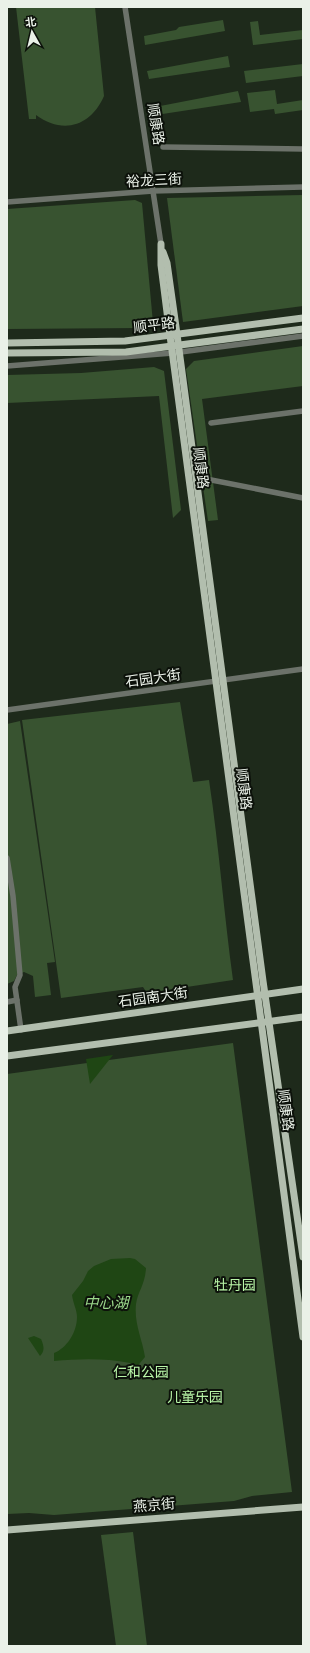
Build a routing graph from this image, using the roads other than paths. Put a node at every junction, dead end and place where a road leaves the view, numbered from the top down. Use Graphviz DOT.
graph roads {
  1 [pos="125,7"];
  2 [pos="163,147"];
  3 [pos="303,149"];
  4 [pos="303,187"];
  5 [pos="153,191"];
  6 [pos="7,202"];
  7 [pos="161,244"];
  8 [pos="303,318"];
  9 [pos="303,329"];
  10 [pos="174,336"];
  11 [pos="303,336"];
  12 [pos="7,343"];
  13 [pos="175,349"];
  14 [pos="7,354"];
  15 [pos="7,366"];
  16 [pos="303,411"];
  17 [pos="211,423"];
  18 [pos="196,477"];
  19 [pos="303,498"];
  20 [pos="303,669"];
  21 [pos="220,681"];
  22 [pos="7,710"];
  23 [pos="7,858"];
  24 [pos="303,989"];
  25 [pos="266,994"];
  26 [pos="258,996"];
  27 [pos="17,1000"];
  28 [pos="7,1002"];
  29 [pos="303,1017"];
  30 [pos="270,1022"];
  31 [pos="261,1023"];
  32 [pos="21,1030"];
  33 [pos="7,1032"];
  34 [pos="7,1056"];
  35 [pos="301,1233"];
  36 [pos="289,1235"];
  37 [pos="303,1257"];
  38 [pos="303,1337"];
  39 [pos="303,1506"];
  40 [pos="7,1530"];
  1 -- 5 [label="street, 顺康路"];
  2 -- 3 [label="street"];
  4 -- 5 [label="street, 裕龙三街"];
  5 -- 6 [label="street, 裕龙三街"];
  5 -- 7 [label="street, 顺康路"];
  7 -- 10 [label="main road, 顺康路"];
  8 -- 10 [label="main road, 顺平路"];
  9 -- 13 [label="main road, 顺平路"];
  10 -- 12 [label="main road, 顺平路"];
  10 -- 13 [label="main road, 顺康路"];
  11 -- 13 [label="street"];
  13 -- 14 [label="main road, 顺平路"];
  13 -- 15 [label="street"];
  13 -- 18 [label="main road, 顺康路"];
  13 -- 21 [label="main road, 顺康路"];
  16 -- 17 [label="street"];
  18 -- 19 [label="street"];
  18 -- 21 [label="main road, 顺康路"];
  20 -- 21 [label="street, 石园大街"];
  21 -- 22 [label="street, 石园大街"];
  21 -- 25 [label="main road, 顺康路"];
  21 -- 26 [label="main road, 顺康路"];
  23 -- 27 [label="street"];
  24 -- 25 [label="main road, 石园南大街"];
  25 -- 26 [label="main road, 石园南大街"];
  25 -- 30 [label="main road, 顺康路"];
  26 -- 31 [label="main road, 顺康路"];
  26 -- 32 [label="main road, 石园南大街"];
  27 -- 28 [label="street"];
  27 -- 32 [label="street"];
  29 -- 30 [label="main road"];
  30 -- 31 [label="main road"];
  30 -- 35 [label="main road, 顺康路"];
  31 -- 34 [label="main road"];
  31 -- 36 [label="main road, 顺康路"];
  32 -- 33 [label="main road, 石园南大街"];
  35 -- 36 [label="street"];
  35 -- 37 [label="main road, 顺康路"];
  36 -- 38 [label="main road, 顺康路"];
  39 -- 40 [label="main road, 燕京街"];
}
